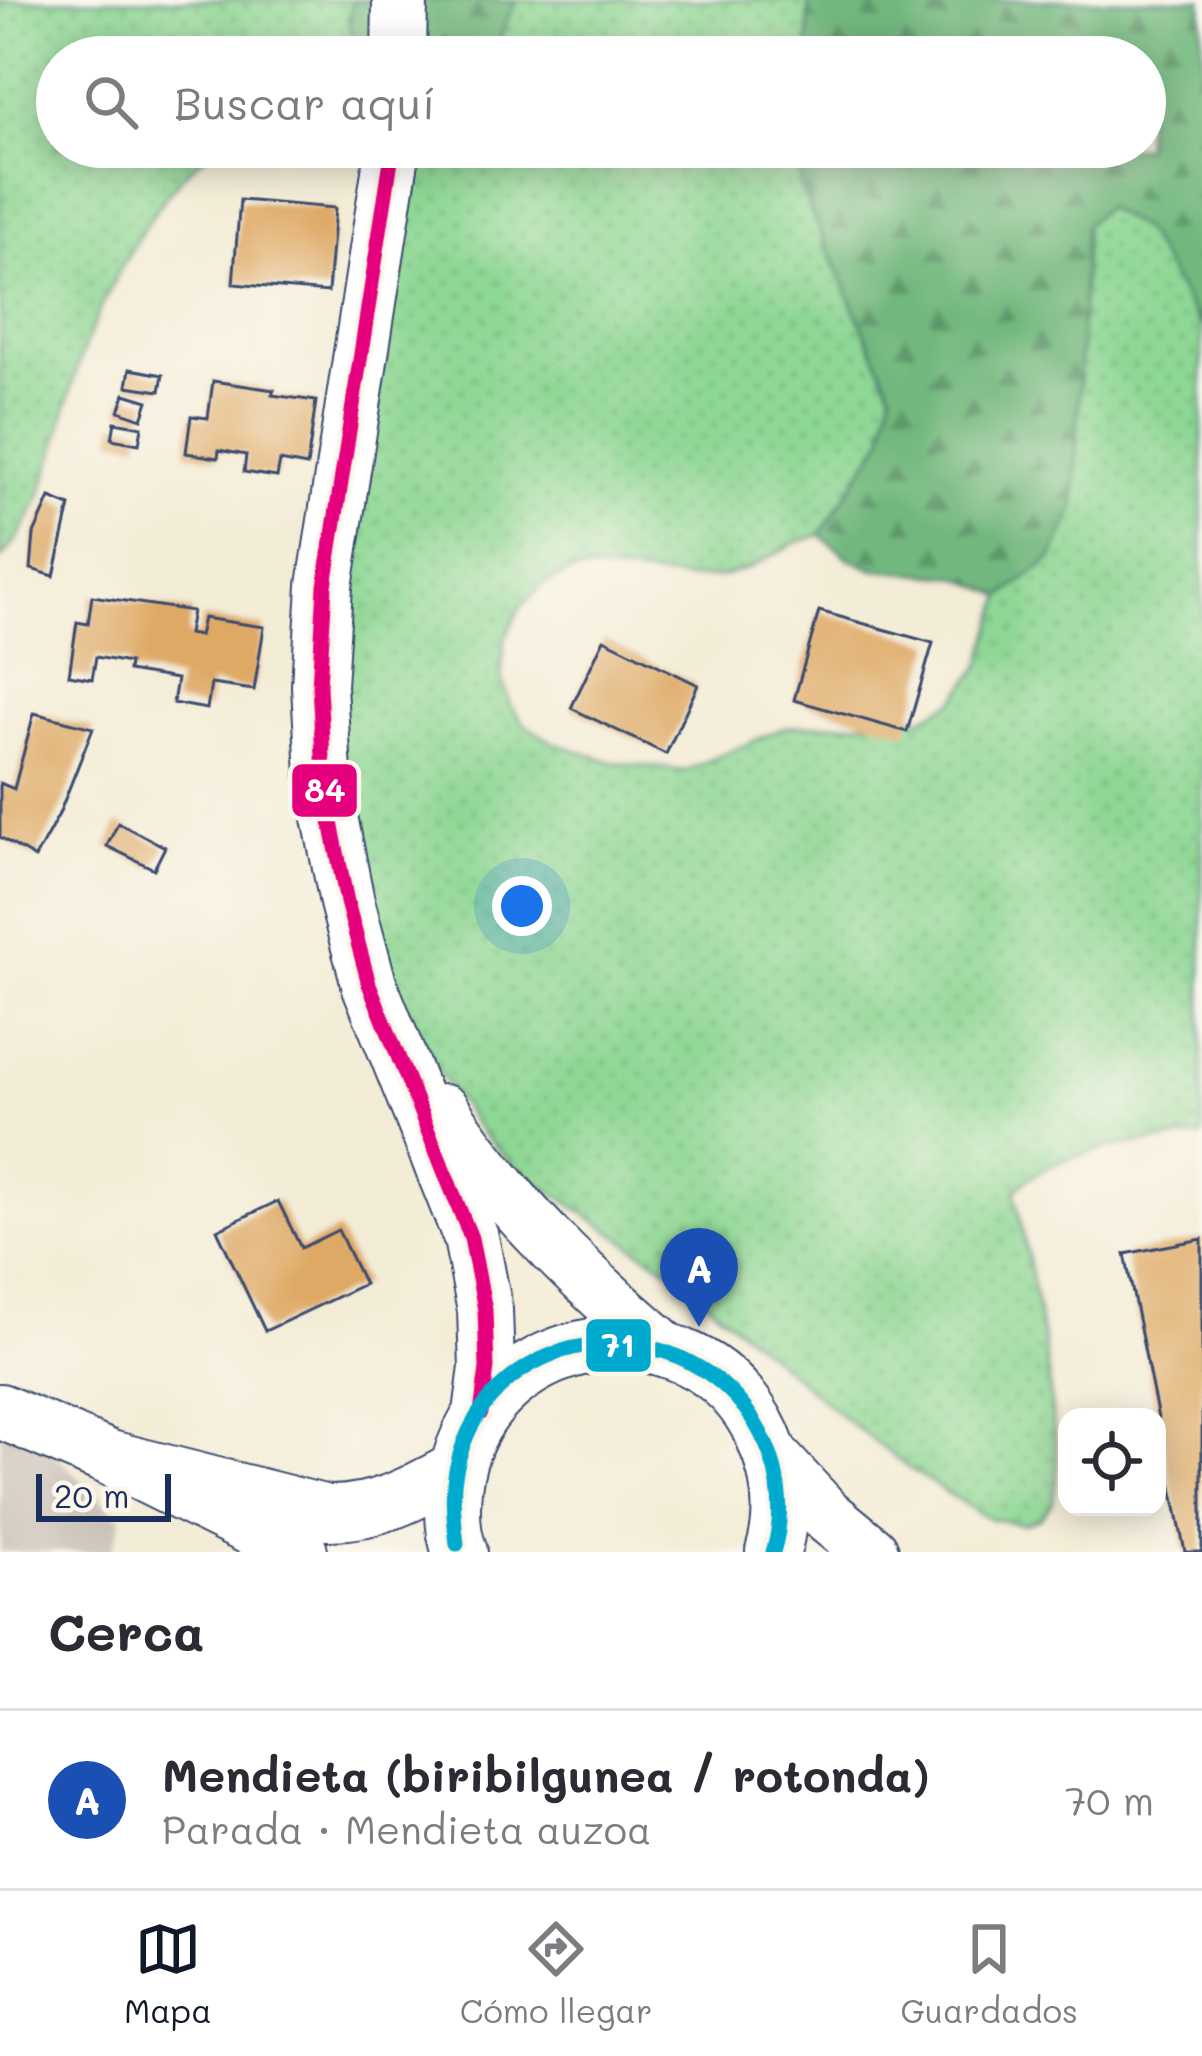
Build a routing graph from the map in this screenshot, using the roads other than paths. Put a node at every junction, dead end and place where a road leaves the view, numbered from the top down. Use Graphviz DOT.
graph roads {
  1 [pos="400,0"];
  2 [pos="399,36"];
  3 [pos="390,168"];
  4 [pos="369,984"];
  5 [pos="666,1350"];
  6 [pos="0,1411"];
  7 [pos="481,1414"];
  8 [pos="772,1457"];
  9 [pos="110,1458"];
  10 [pos="456,1470"];
  11 [pos="300,1552"];
  12 [pos="460,1552"];
  13 [pos="772,1552"];
  14 [pos="871,1552"];
  1 -- 2 [label="street"];
  3 -- 4 [label="street"];
  4 -- 5 [label="street"];
  4 -- 7 [label="street"];
  5 -- 7 [label="street"];
  5 -- 8 [label="street"];
  6 -- 9 [label="street"];
  7 -- 10 [label="street"];
  8 -- 13 [label="street"];
  8 -- 14 [label="street"];
  9 -- 10 [label="street"];
  9 -- 11 [label="street"];
  10 -- 12 [label="street"];
}
